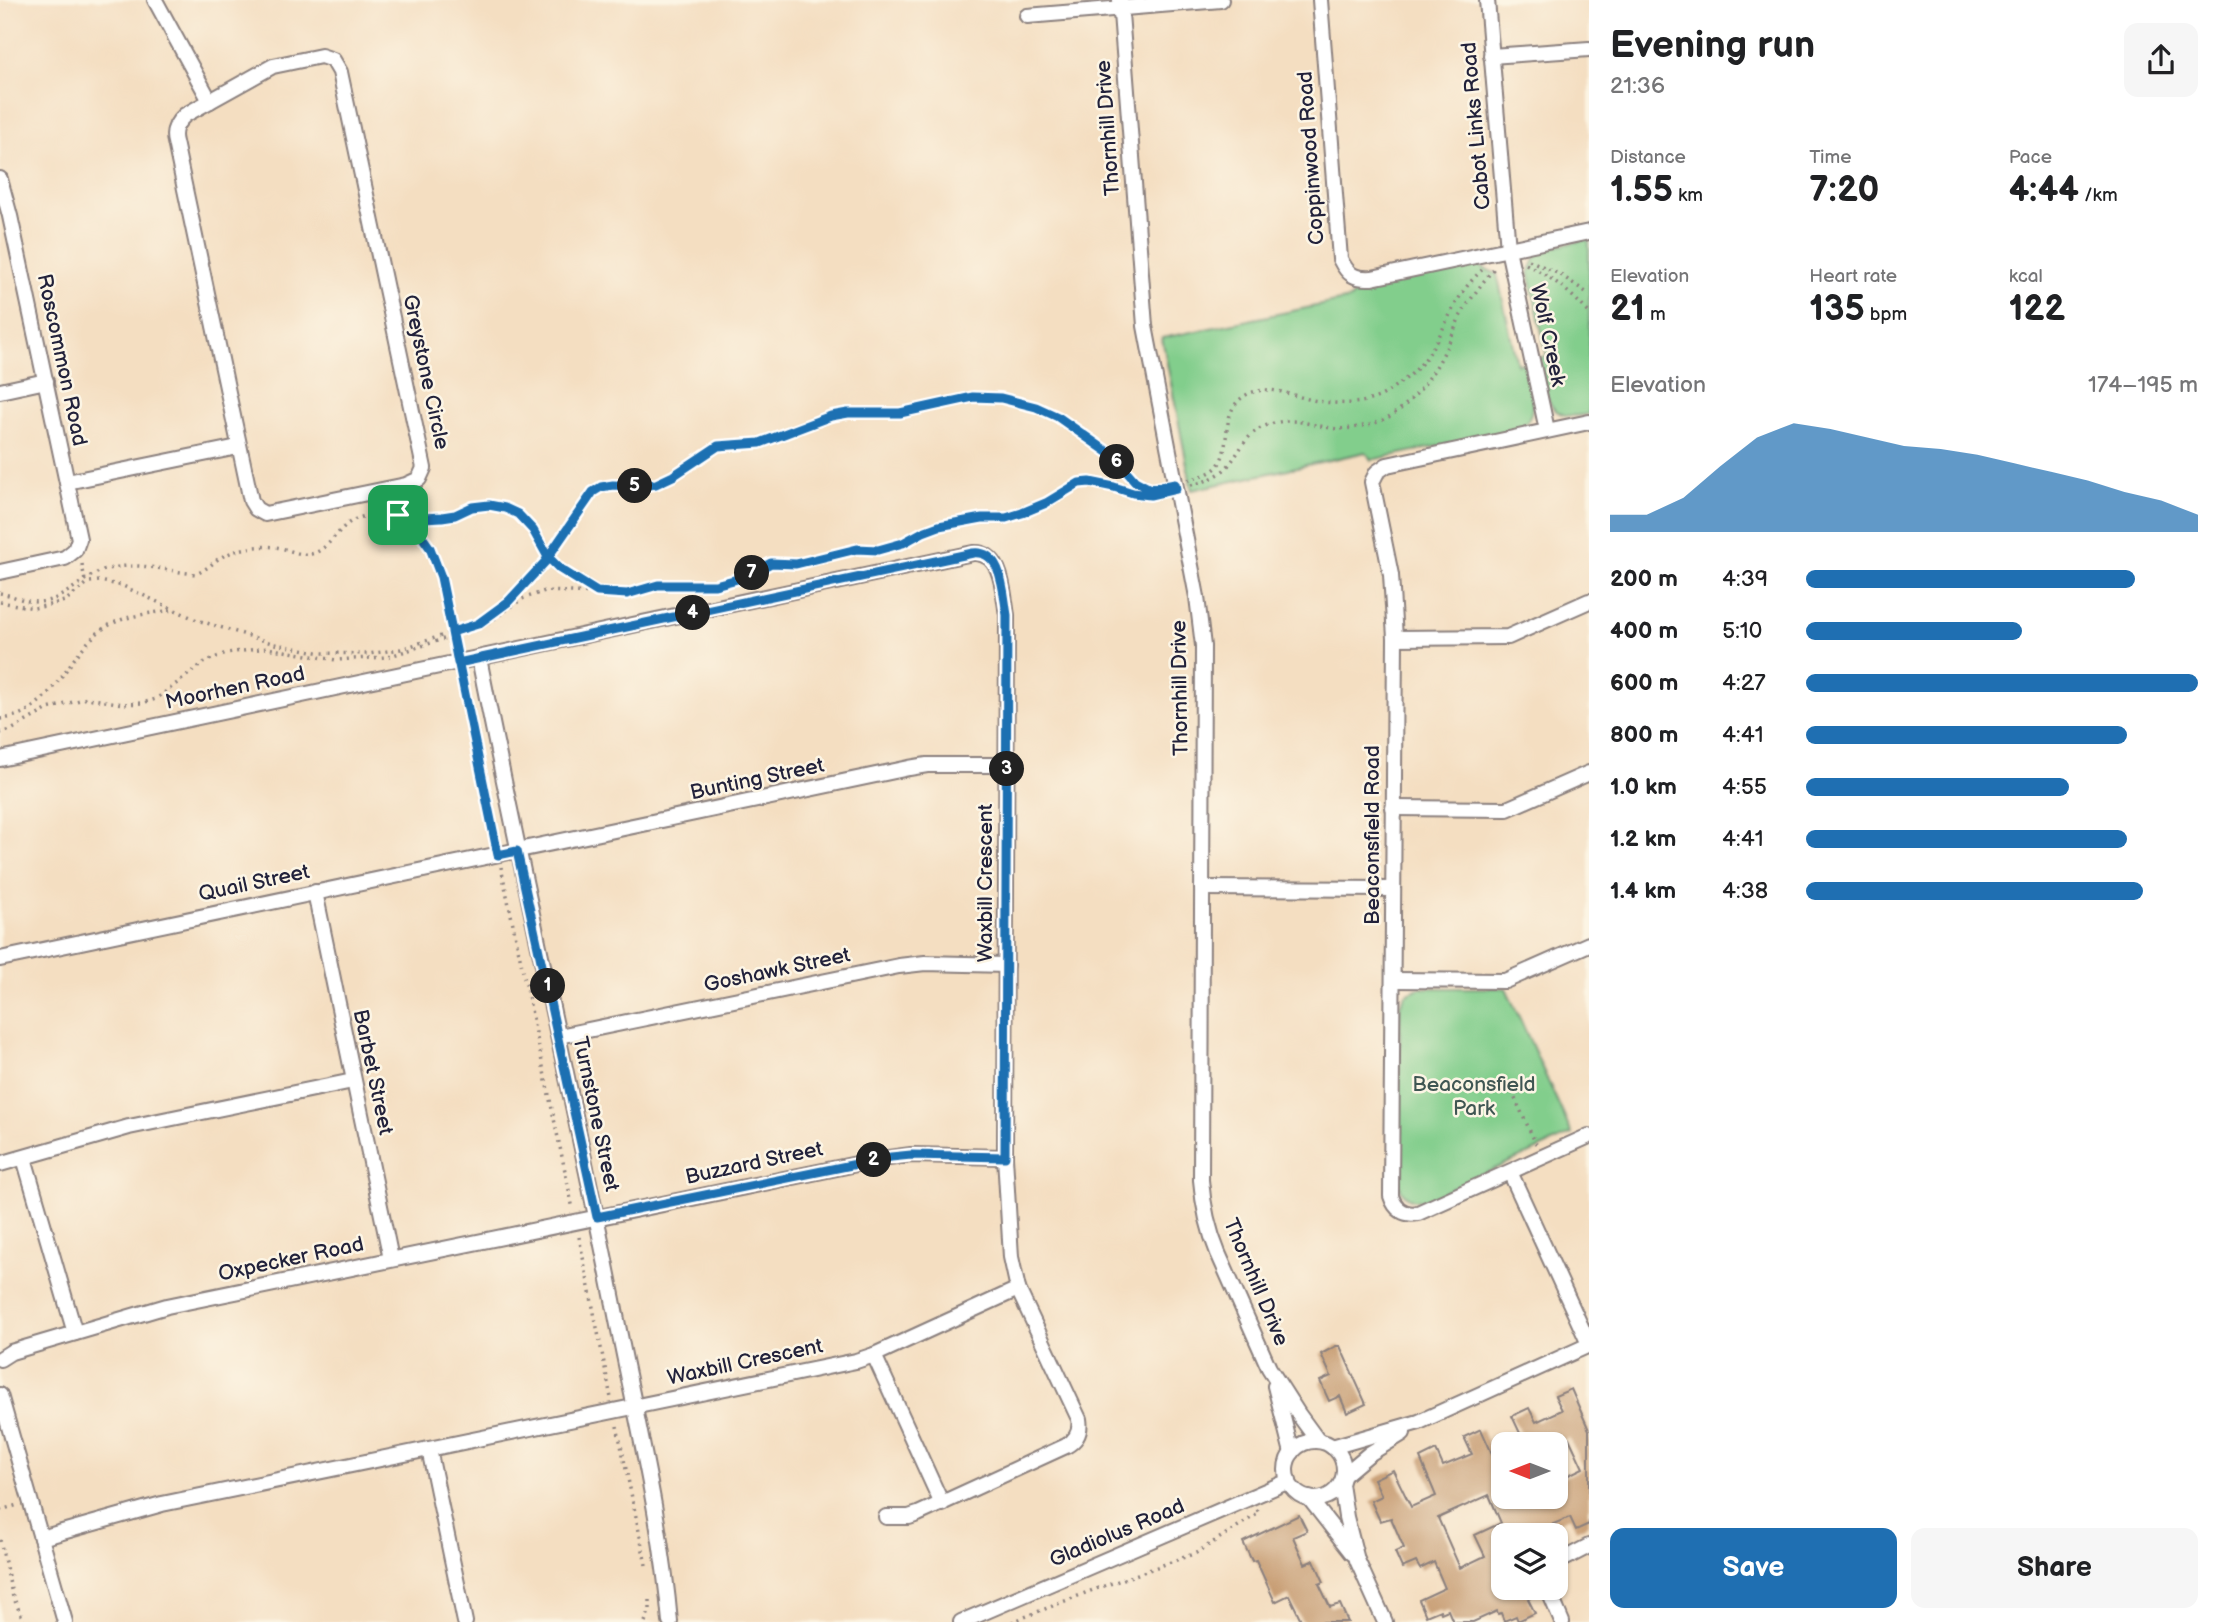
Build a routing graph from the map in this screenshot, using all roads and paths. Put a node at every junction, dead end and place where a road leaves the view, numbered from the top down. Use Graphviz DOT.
graph roads {
  1 [pos="155,0"];
  2 [pos="1221,0"];
  3 [pos="1320,0"];
  4 [pos="1487,0"];
  5 [pos="1120,4"];
  6 [pos="1027,16"];
  7 [pos="1589,49"];
  8 [pos="1491,56"];
  9 [pos="210,100"];
  10 [pos="0,179"];
  11 [pos="1589,232"];
  12 [pos="1510,259"];
  13 [pos="1495,267"];
  14 [pos="1589,294"];
  15 [pos="1589,313"];
  16 [pos="46,381"];
  17 [pos="0,391"];
  18 [pos="1589,422"];
  19 [pos="1547,430"];
  20 [pos="238,447"];
  21 [pos="67,482"];
  22 [pos="1176,486"];
  23 [pos="367,493"];
  24 [pos="398,515"];
  25 [pos="75,550"];
  26 [pos="548,557"];
  27 [pos="0,572"];
  28 [pos="86,583"];
  29 [pos="597,592"];
  30 [pos="0,593"];
  31 [pos="1589,601"];
  32 [pos="0,602"];
  33 [pos="175,610"];
  34 [pos="452,632"];
  35 [pos="453,637"];
  36 [pos="1395,638"];
  37 [pos="479,658"];
  38 [pos="458,663"];
  39 [pos="0,719"];
  40 [pos="0,733"];
  41 [pos="0,759"];
  42 [pos="1007,765"];
  43 [pos="1589,773"];
  44 [pos="1393,808"];
  45 [pos="517,851"];
  46 [pos="498,855"];
  47 [pos="1202,888"];
  48 [pos="1392,889"];
  49 [pos="314,892"];
  50 [pos="1589,944"];
  51 [pos="0,958"];
  52 [pos="1006,965"];
  53 [pos="1393,980"];
  54 [pos="559,1036"];
  55 [pos="353,1081"];
  56 [pos="1512,1092"];
  57 [pos="1589,1136"];
  58 [pos="1005,1157"];
  59 [pos="1542,1157"];
  60 [pos="24,1158"];
  61 [pos="0,1164"];
  62 [pos="1510,1172"];
  63 [pos="597,1217"];
  64 [pos="576,1222"];
  65 [pos="391,1259"];
  66 [pos="1018,1289"];
  67 [pos="75,1333"];
  68 [pos="1589,1345"];
  69 [pos="874,1355"];
  70 [pos="0,1359"];
  71 [pos="1269,1368"];
  72 [pos="0,1395"];
  73 [pos="634,1407"];
  74 [pos="614,1411"];
  75 [pos="1419,1422"];
  76 [pos="1318,1441"];
  77 [pos="1332,1447"];
  78 [pos="429,1449"];
  79 [pos="1292,1452"];
  80 [pos="1342,1480"];
  81 [pos="1289,1481"];
  82 [pos="1252,1497"];
  83 [pos="1309,1498"];
  84 [pos="942,1504"];
  85 [pos="886,1517"];
  86 [pos="41,1538"];
  87 [pos="0,1540"];
  88 [pos="1589,1546"];
  89 [pos="1568,1557"];
  90 [pos="1357,1560"];
  91 [pos="648,1574"];
  92 [pos="651,1588"];
  93 [pos="1553,1600"];
  94 [pos="24,1622"];
  95 [pos="65,1622"];
  96 [pos="465,1622"];
  97 [pos="645,1622"];
  98 [pos="670,1622"];
  99 [pos="961,1622"];
  100 [pos="1012,1622"];
  101 [pos="1385,1622"];
  102 [pos="1562,1622"];
  1 -- 9 [label="street"];
  2 -- 5 [label="street"];
  3 -- 12 [label="street, Coppinwood Road"];
  4 -- 8 [label="street, Cabot Links Road"];
  5 -- 6 [label="street"];
  5 -- 22 [label="street, Thornhill Drive"];
  7 -- 8 [label="street"];
  8 -- 12 [label="street, Cabot Links Road"];
  9 -- 20 [label="street, Greystone Circle"];
  9 -- 23 [label="street, Greystone Circle"];
  10 -- 16 [label="street, Roscommon Road"];
  11 -- 12 [label="street, Coppinwood Road"];
  12 -- 13 [label="path"];
  12 -- 14 [label="path"];
  12 -- 15 [label="path"];
  12 -- 19 [label="street, Wolf Creek"];
  13 -- 22 [label="path"];
  13 -- 22 [label="path"];
  16 -- 17 [label="street"];
  16 -- 21 [label="street, Roscommon Road"];
  18 -- 19 [label="street, Beaconsfield Road"];
  19 -- 36 [label="street, Beaconsfield Road"];
  20 -- 21 [label="street"];
  20 -- 23 [label="street, Greystone Circle"];
  21 -- 25 [label="street, Roscommon Road"];
  22 -- 26 [label="path"];
  22 -- 29 [label="path"];
  22 -- 47 [label="street, Thornhill Drive"];
  23 -- 24 [label="path"];
  24 -- 26 [label="path"];
  24 -- 28 [label="path"];
  24 -- 34 [label="path"];
  25 -- 27 [label="street"];
  25 -- 28 [label="path"];
  26 -- 29 [label="path"];
  26 -- 34 [label="path"];
  28 -- 30 [label="path"];
  28 -- 32 [label="path"];
  28 -- 33 [label="path"];
  29 -- 35 [label="path"];
  31 -- 36 [label="street"];
  33 -- 34 [label="path"];
  33 -- 39 [label="path"];
  34 -- 35 [label="path"];
  35 -- 38 [label="path"];
  35 -- 40 [label="path"];
  36 -- 44 [label="street, Beaconsfield Road"];
  37 -- 38 [label="street, Moorhen Road"];
  37 -- 42 [label="street, Waxbill Crescent"];
  37 -- 45 [label="street, Turnstone Street"];
  38 -- 41 [label="street, Moorhen Road"];
  38 -- 46 [label="path"];
  42 -- 45 [label="street, Bunting Street"];
  42 -- 52 [label="street, Waxbill Crescent"];
  43 -- 44 [label="street"];
  44 -- 48 [label="street, Beaconsfield Road"];
  45 -- 46 [label="street, Quail Street"];
  45 -- 54 [label="street, Turnstone Street"];
  46 -- 49 [label="street, Quail Street"];
  46 -- 64 [label="path"];
  47 -- 48 [label="street"];
  47 -- 71 [label="street, Thornhill Drive"];
  48 -- 53 [label="street, Beaconsfield Road"];
  49 -- 51 [label="street, Quail Street"];
  49 -- 55 [label="street, Barbet Street"];
  50 -- 53 [label="street"];
  52 -- 54 [label="street, Goshawk Street"];
  52 -- 58 [label="street, Waxbill Crescent"];
  53 -- 62 [label="street, Beaconsfield Road"];
  54 -- 63 [label="street, Turnstone Street"];
  55 -- 60 [label="street"];
  55 -- 65 [label="street, Barbet Street"];
  56 -- 59 [label="path"];
  57 -- 59 [label="street, Beaconsfield Road"];
  58 -- 63 [label="street, Buzzard Street"];
  58 -- 66 [label="street, Waxbill Crescent"];
  59 -- 62 [label="street, Beaconsfield Road"];
  60 -- 61 [label="street"];
  60 -- 67 [label="street"];
  62 -- 68 [label="street"];
  63 -- 64 [label="street, Oxpecker Road"];
  63 -- 73 [label="street, Turnstone Street"];
  64 -- 65 [label="street, Oxpecker Road"];
  64 -- 74 [label="path"];
  65 -- 67 [label="street, Oxpecker Road"];
  66 -- 69 [label="street, Waxbill Crescent"];
  66 -- 84 [label="street"];
  67 -- 70 [label="street, Oxpecker Road"];
  68 -- 75 [label="street"];
  69 -- 73 [label="street, Waxbill Crescent"];
  69 -- 84 [label="street"];
  71 -- 76 [label="street, Thornhill Drive"];
  71 -- 79 [label="street, Thornhill Drive"];
  72 -- 86 [label="street"];
  73 -- 74 [label="street, Waxbill Crescent"];
  73 -- 98 [label="street, Turnstone Street"];
  74 -- 78 [label="street, Waxbill Crescent"];
  74 -- 91 [label="path"];
  75 -- 77 [label="street"];
  75 -- 80 [label="street"];
  76 -- 77 [label="street"];
  76 -- 79 [label="street"];
  77 -- 80 [label="street"];
  78 -- 86 [label="street, Waxbill Crescent"];
  78 -- 96 [label="street"];
  79 -- 81 [label="street"];
  80 -- 83 [label="street"];
  80 -- 90 [label="street"];
  81 -- 82 [label="street, Gladiolus Road"];
  81 -- 83 [label="street"];
  82 -- 99 [label="street, Gladiolus Road"];
  82 -- 100 [label="path"];
  83 -- 90 [label="street"];
  84 -- 85 [label="street"];
  86 -- 95 [label="street"];
  87 -- 94 [label="path"];
  88 -- 89 [label="street"];
  90 -- 101 [label="street"];
  92 -- 97 [label="path"];
  93 -- 102 [label="street"];
}
